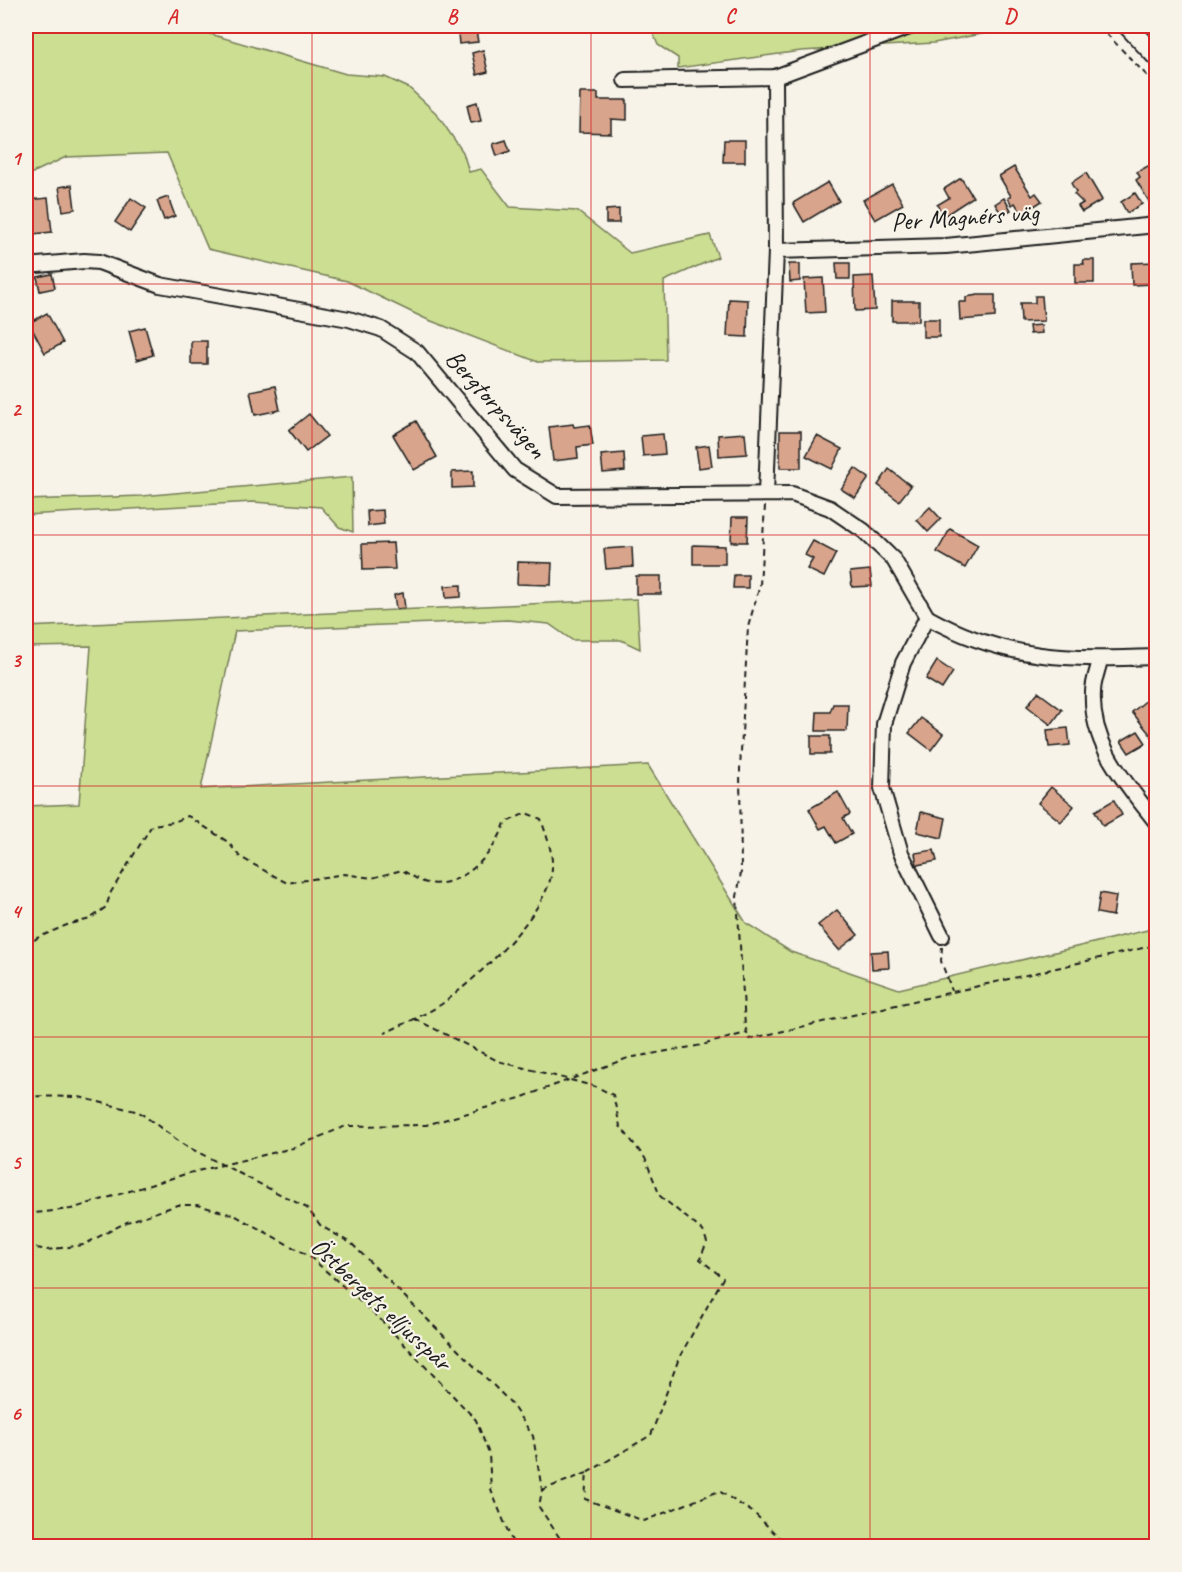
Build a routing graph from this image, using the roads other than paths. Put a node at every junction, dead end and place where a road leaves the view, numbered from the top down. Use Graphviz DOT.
graph roads {
  1 [pos="912,26"];
  2 [pos="1128,26"];
  3 [pos="1156,56"];
  4 [pos="775,77"];
  5 [pos="626,80"];
  6 [pos="1156,225"];
  7 [pos="776,251"];
  8 [pos="26,266"];
  9 [pos="766,493"];
  10 [pos="927,617"];
  11 [pos="1156,657"];
  12 [pos="1100,660"];
  13 [pos="1156,822"];
  14 [pos="942,936"];
  1 -- 4 [label="street"];
  2 -- 3 [label="street"];
  4 -- 5 [label="street"];
  4 -- 7 [label="street"];
  6 -- 7 [label="street, Per Magnérs väg"];
  7 -- 9 [label="street"];
  8 -- 9 [label="street, Bergtorpsvägen"];
  9 -- 10 [label="street, Bergtorpsvägen"];
  10 -- 12 [label="street"];
  10 -- 14 [label="street"];
  11 -- 12 [label="street"];
  12 -- 13 [label="street"];
}
